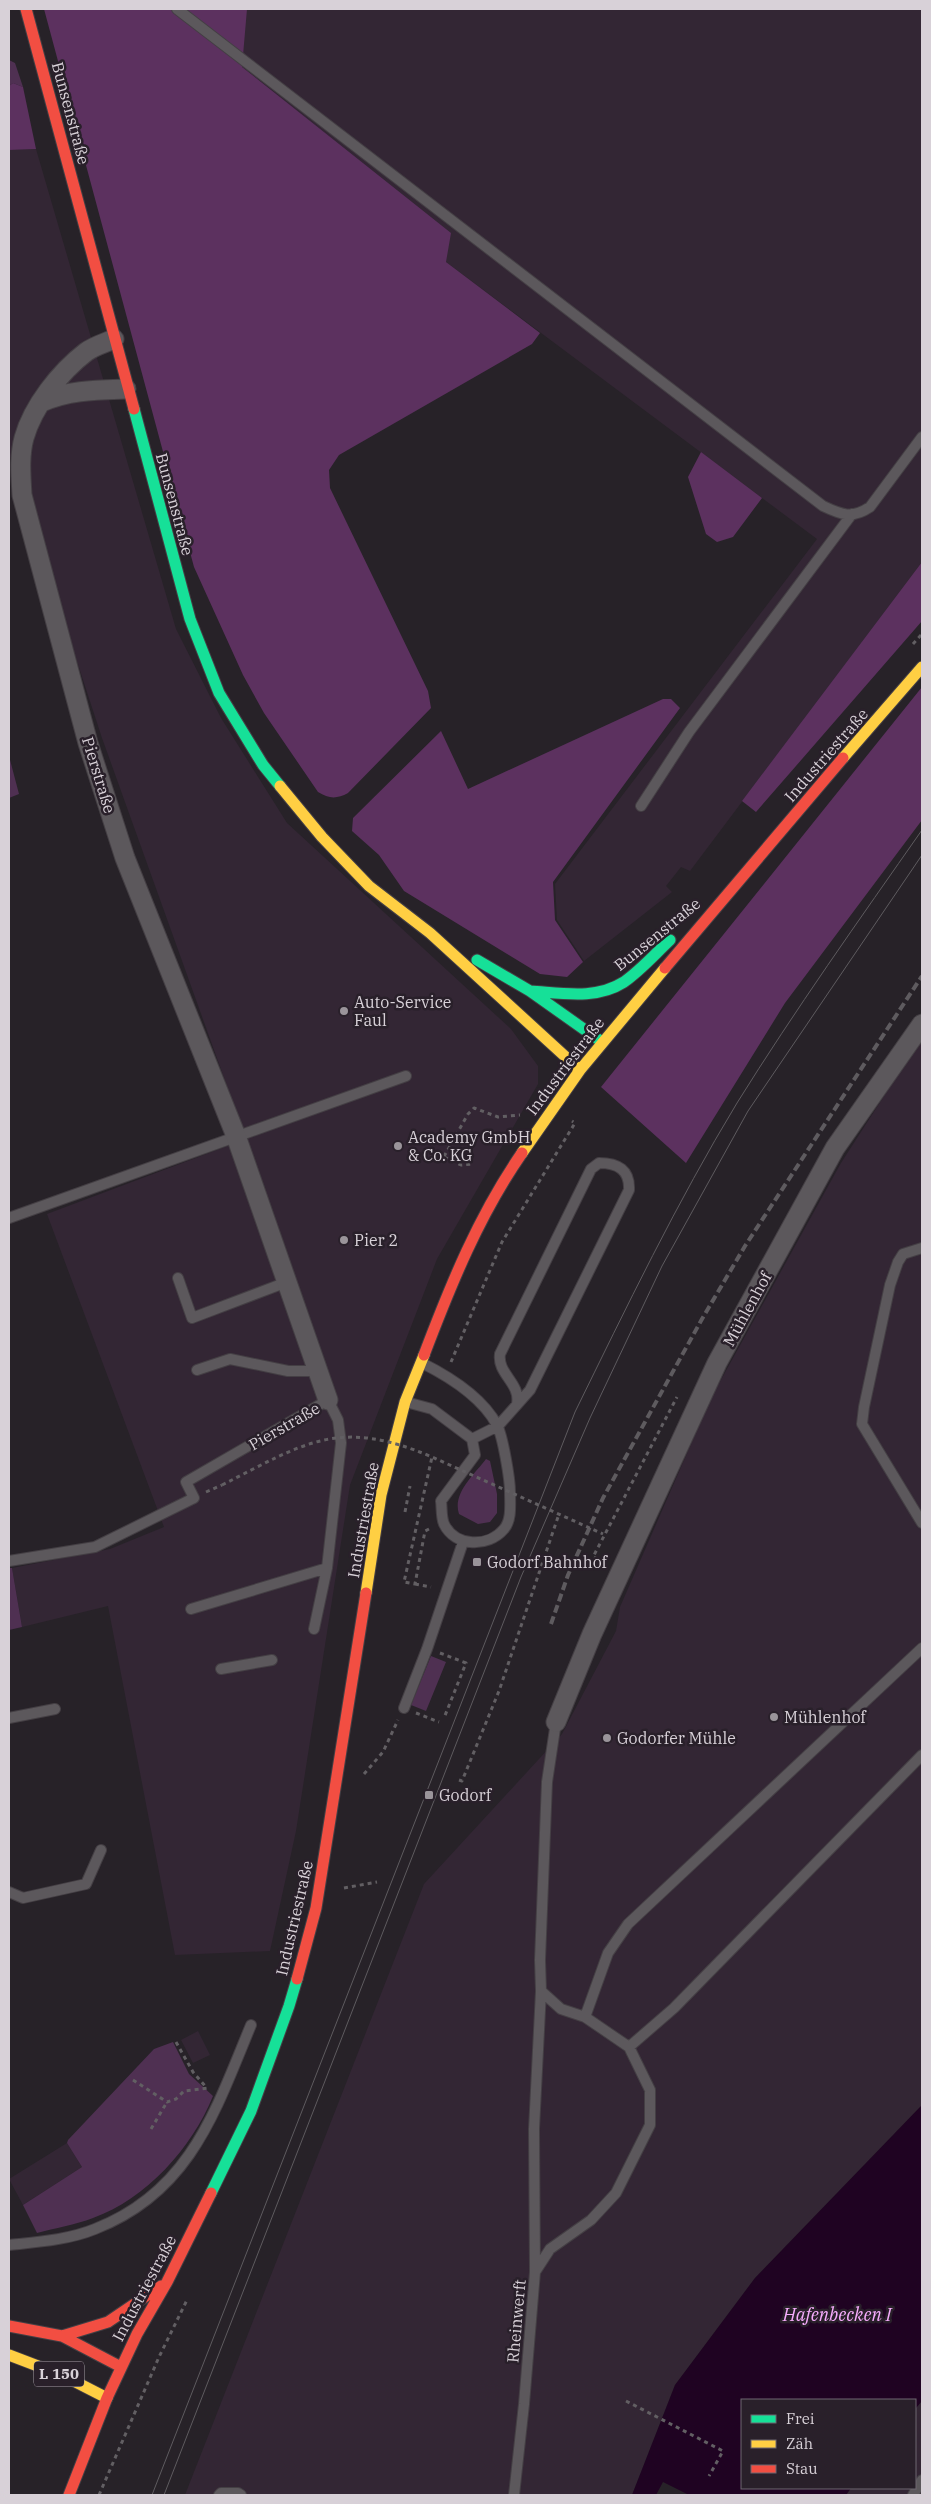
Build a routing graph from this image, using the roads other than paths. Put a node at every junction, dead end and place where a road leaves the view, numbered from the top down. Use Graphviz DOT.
graph roads {
  1 [pos="26,9"];
  2 [pos="177,9"];
  3 [pos="114,339"];
  4 [pos="126,389"];
  5 [pos="42,402"];
  6 [pos="922,437"];
  7 [pos="852,514"];
  8 [pos="922,667"];
  9 [pos="642,806"];
  10 [pos="716,907"];
  11 [pos="430,933"];
  12 [pos="530,991"];
  13 [pos="922,1024"];
  14 [pos="602,1042"];
  15 [pos="580,1070"];
  16 [pos="406,1076"];
  17 [pos="236,1136"];
  18 [pos="9,1218"];
  19 [pos="922,1248"];
  20 [pos="178,1278"];
  21 [pos="287,1282"];
  22 [pos="419,1362"];
  23 [pos="197,1370"];
  24 [pos="318,1371"];
  25 [pos="328,1400"];
  26 [pos="405,1402"];
  27 [pos="517,1404"];
  28 [pos="498,1426"];
  29 [pos="472,1439"];
  30 [pos="922,1523"];
  31 [pos="463,1542"];
  32 [pos="9,1561"];
  33 [pos="327,1568"];
  34 [pos="191,1609"];
  35 [pos="314,1629"];
  36 [pos="922,1648"];
  37 [pos="272,1660"];
  38 [pos="221,1669"];
  39 [pos="404,1708"];
  40 [pos="56,1709"];
  41 [pos="9,1718"];
  42 [pos="556,1722"];
  43 [pos="922,1755"];
  44 [pos="101,1850"];
  45 [pos="9,1892"];
  46 [pos="541,1991"];
  47 [pos="585,2017"];
  48 [pos="251,2026"];
  49 [pos="629,2047"];
  50 [pos="9,2245"];
  51 [pos="535,2272"];
  52 [pos="166,2282"];
  53 [pos="9,2326"];
  54 [pos="62,2336"];
  55 [pos="9,2355"];
  56 [pos="122,2367"];
  57 [pos="107,2398"];
  58 [pos="922,2480"];
  59 [pos="68,2495"];
  60 [pos="219,2495"];
  61 [pos="241,2495"];
  62 [pos="514,2495"];
  63 [pos="913,2495"];
  1 -- 3 [label="main road, Bunsenstraße"];
  2 -- 7 [label="lane"];
  3 -- 4 [label="main road, Bunsenstraße"];
  3 -- 5 [label="street, Pierstraße"];
  4 -- 5 [label="street"];
  4 -- 11 [label="main road, Bunsenstraße"];
  5 -- 17 [label="street, Pierstraße"];
  6 -- 7 [label="lane"];
  7 -- 9 [label="lane"];
  8 -- 10 [label="main road, Industriestraße"];
  10 -- 12 [label="main road, Bunsenstraße"];
  10 -- 14 [label="main road, Industriestraße"];
  11 -- 12 [label="main road, Bunsenstraße"];
  11 -- 15 [label="main road, Bunsenstraße"];
  12 -- 14 [label="main road, Bunsenstraße"];
  13 -- 42 [label="street, Mühlenhof"];
  14 -- 15 [label="main road, Industriestraße"];
  15 -- 22 [label="main road, Industriestraße"];
  16 -- 17 [label="lane"];
  17 -- 18 [label="lane"];
  17 -- 21 [label="street, Pierstraße"];
  19 -- 30 [label="lane"];
  20 -- 21 [label="lane"];
  21 -- 24 [label="street, Pierstraße"];
  22 -- 26 [label="main road, Industriestraße"];
  22 -- 28 [label="lane"];
  23 -- 24 [label="lane"];
  24 -- 25 [label="street, Pierstraße"];
  25 -- 32 [label="lane, Pierstraße"];
  25 -- 33 [label="lane"];
  26 -- 29 [label="lane"];
  26 -- 52 [label="main road, Industriestraße"];
  27 -- 27 [label="lane"];
  27 -- 28 [label="lane"];
  28 -- 29 [label="lane"];
  28 -- 31 [label="lane"];
  29 -- 31 [label="lane"];
  31 -- 39 [label="lane"];
  33 -- 34 [label="lane"];
  33 -- 35 [label="lane"];
  36 -- 47 [label="lane"];
  37 -- 38 [label="lane"];
  40 -- 41 [label="lane"];
  42 -- 46 [label="lane, Mühlenhof"];
  43 -- 49 [label="lane"];
  44 -- 45 [label="lane"];
  46 -- 47 [label="lane"];
  46 -- 51 [label="lane, Mühlenhof"];
  47 -- 49 [label="lane"];
  48 -- 50 [label="lane"];
  49 -- 51 [label="lane, Rheinwerft"];
  51 -- 62 [label="lane, Rheinwerft"];
  52 -- 54 [label="main road"];
  52 -- 56 [label="main road, Industriestraße"];
  53 -- 54 [label="main road, L 150"];
  54 -- 56 [label="main road, L 150"];
  55 -- 57 [label="main road, L 150"];
  56 -- 57 [label="main road, Industriestraße"];
  57 -- 59 [label="main road, Industriestraße"];
  58 -- 63 [label="lane"];
  60 -- 61 [label="lane"];
}
